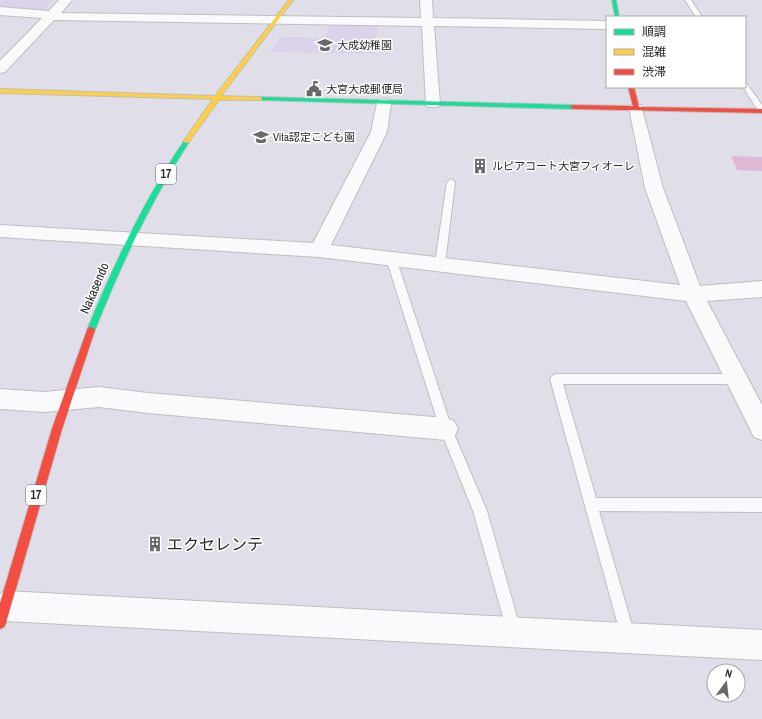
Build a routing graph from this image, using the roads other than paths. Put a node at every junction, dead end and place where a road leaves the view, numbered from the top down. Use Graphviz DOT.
graph roads {
  1 [pos="66,0"];
  2 [pos="291,0"];
  3 [pos="426,0"];
  4 [pos="614,0"];
  5 [pos="688,0"];
  6 [pos="0,11"];
  7 [pos="50,16"];
  8 [pos="617,16"];
  9 [pos="698,16"];
  10 [pos="276,20"];
  11 [pos="426,22"];
  12 [pos="606,25"];
  13 [pos="0,69"];
  14 [pos="746,86"];
  15 [pos="631,88"];
  16 [pos="0,91"];
  17 [pos="217,98"];
  18 [pos="384,103"];
  19 [pos="433,104"];
  20 [pos="636,108"];
  21 [pos="762,110"];
  22 [pos="451,182"];
  23 [pos="0,231"];
  24 [pos="130,239"];
  25 [pos="319,250"];
  26 [pos="391,258"];
  27 [pos="440,264"];
  28 [pos="762,289"];
  29 [pos="693,294"];
  30 [pos="735,379"];
  31 [pos="0,399"];
  32 [pos="65,400"];
  33 [pos="446,429"];
  34 [pos="762,429"];
  35 [pos="591,504"];
  36 [pos="762,505"];
  37 [pos="3,614"];
  38 [pos="514,632"];
  39 [pos="629,637"];
  40 [pos="762,645"];
  1 -- 7 [label="street"];
  2 -- 10 [label="main road, Nakasendo / 17"];
  3 -- 11 [label="street"];
  4 -- 8 [label="main road"];
  5 -- 9 [label="lane"];
  6 -- 7 [label="street"];
  7 -- 10 [label="street"];
  7 -- 13 [label="street"];
  10 -- 11 [label="street"];
  10 -- 17 [label="main road, Nakasendo / 17"];
  11 -- 12 [label="street"];
  11 -- 19 [label="street"];
  14 -- 21 [label="lane"];
  15 -- 20 [label="main road"];
  16 -- 17 [label="main road"];
  17 -- 18 [label="main road"];
  17 -- 24 [label="main road, Nakasendo / 17"];
  18 -- 19 [label="main road"];
  18 -- 25 [label="street"];
  19 -- 20 [label="main road"];
  20 -- 21 [label="main road"];
  20 -- 29 [label="street"];
  22 -- 27 [label="lane"];
  23 -- 24 [label="street"];
  24 -- 25 [label="street"];
  24 -- 32 [label="main road, Nakasendo / 17"];
  25 -- 26 [label="street"];
  26 -- 27 [label="street"];
  26 -- 33 [label="lane"];
  27 -- 29 [label="street"];
  28 -- 29 [label="street"];
  29 -- 30 [label="street"];
  30 -- 34 [label="street"];
  30 -- 35 [label="lane"];
  31 -- 32 [label="street"];
  32 -- 33 [label="street"];
  32 -- 37 [label="main road, Nakasendo / 17"];
  33 -- 38 [label="lane"];
  35 -- 36 [label="lane"];
  35 -- 39 [label="lane"];
  37 -- 38 [label="street"];
  38 -- 39 [label="street"];
  39 -- 40 [label="street"];
}
